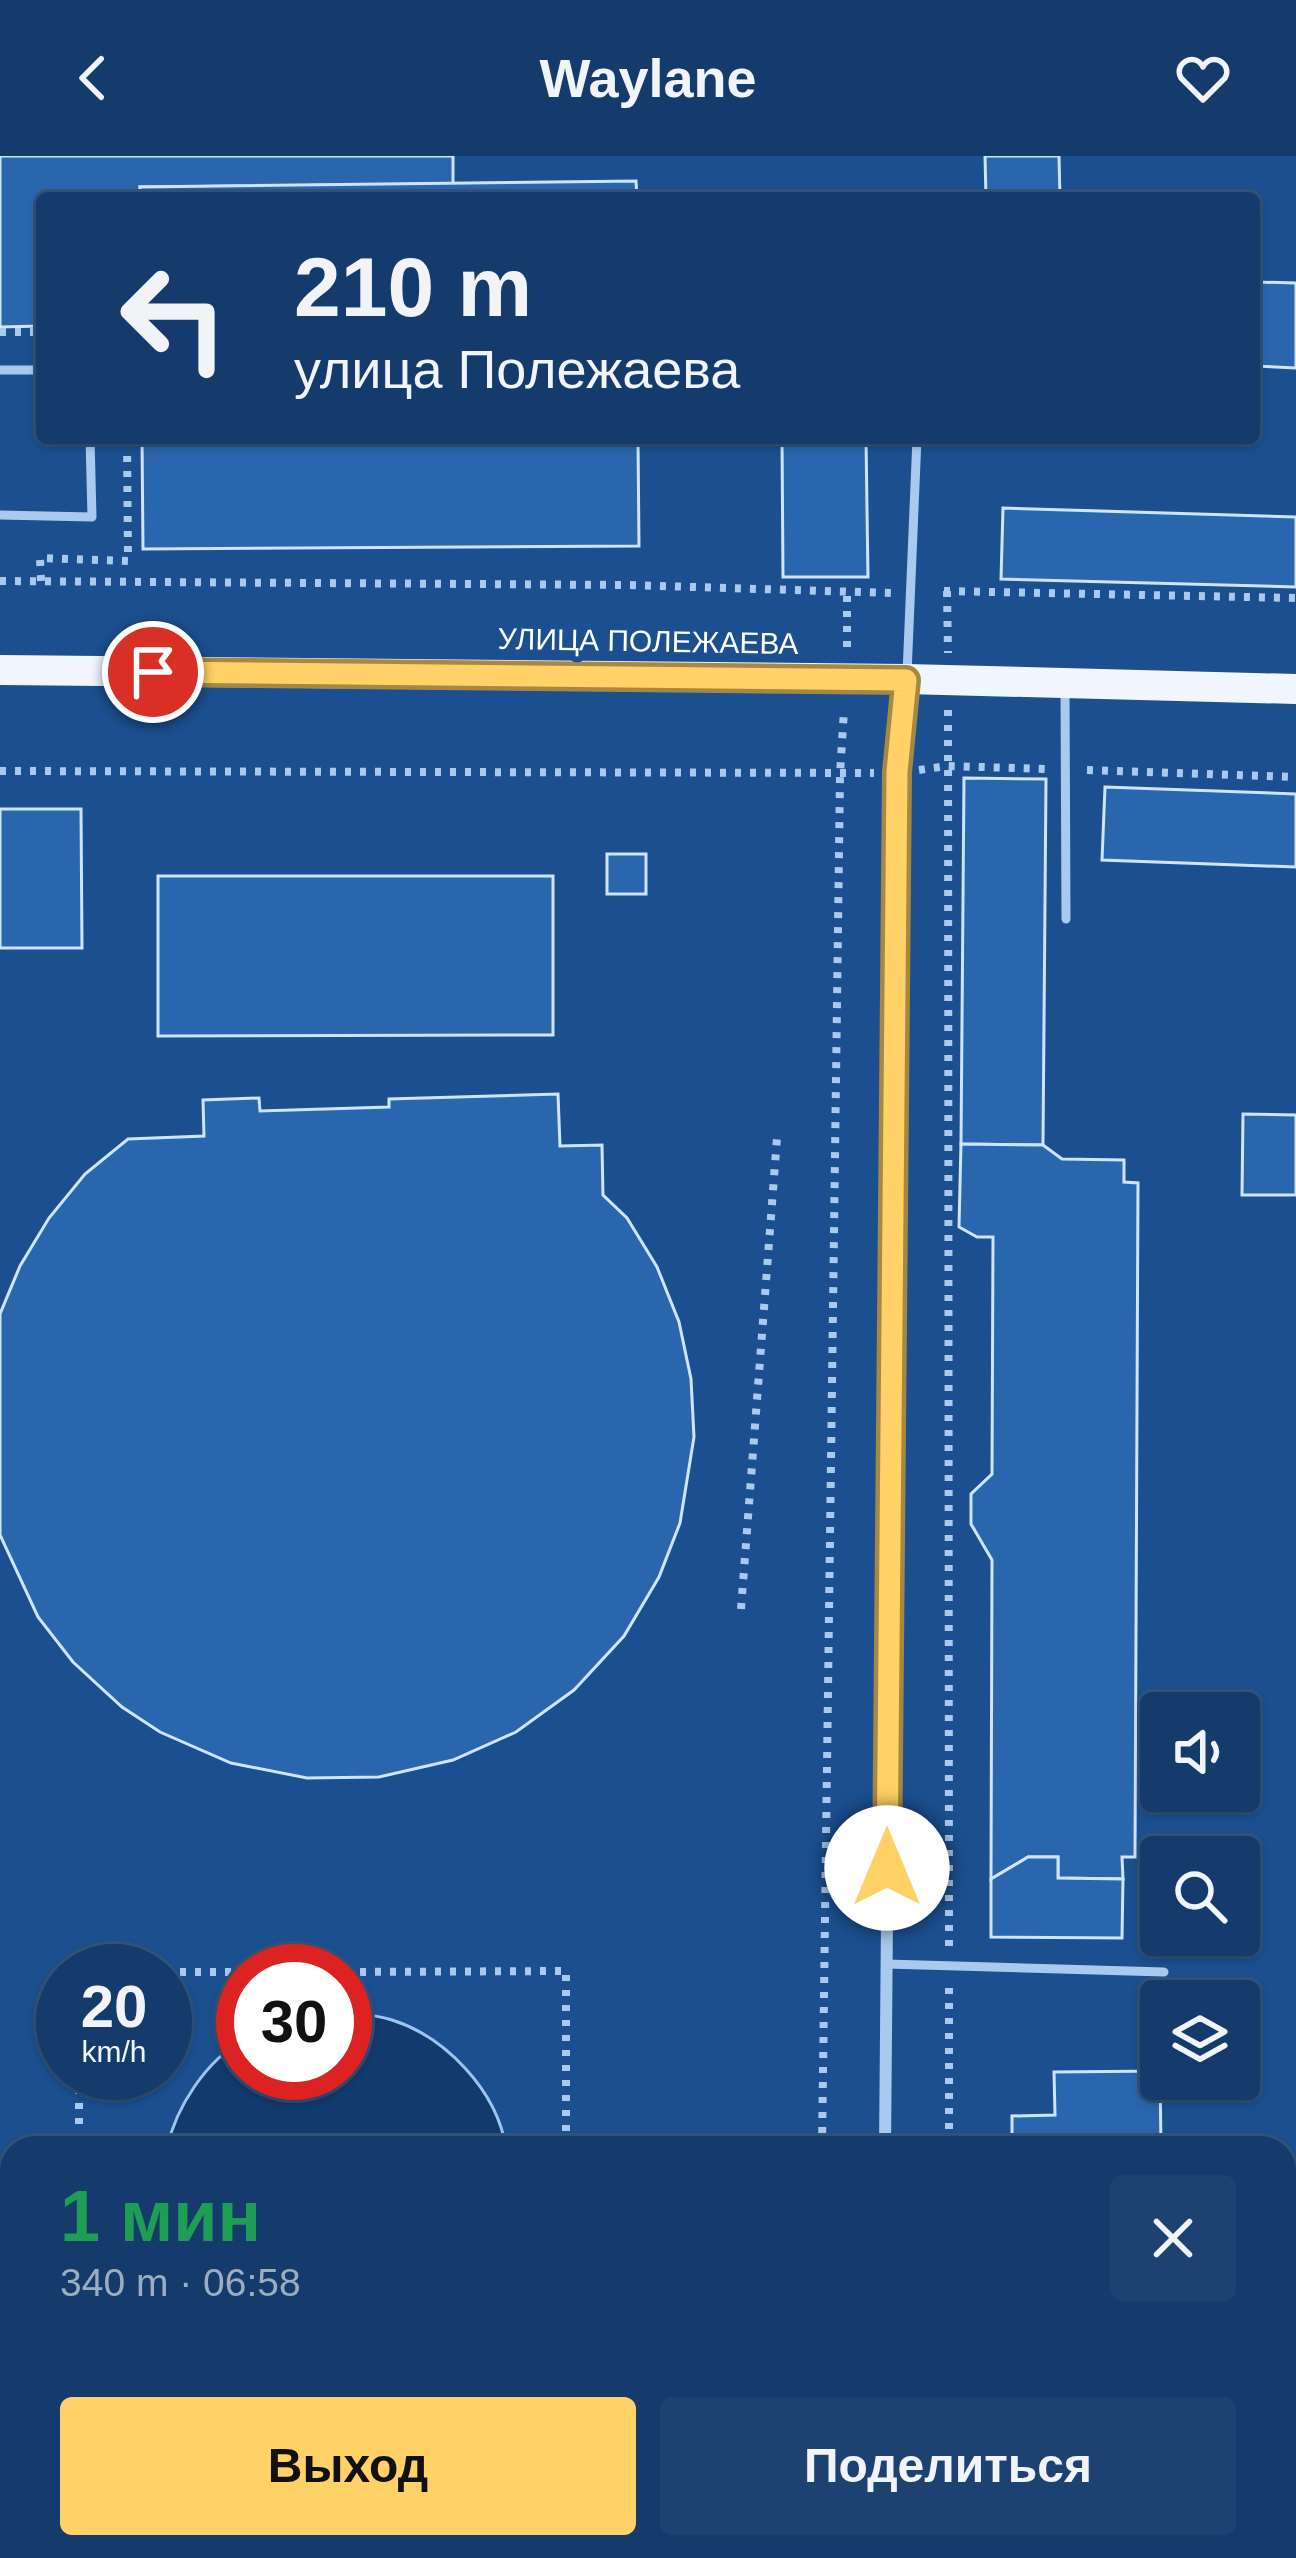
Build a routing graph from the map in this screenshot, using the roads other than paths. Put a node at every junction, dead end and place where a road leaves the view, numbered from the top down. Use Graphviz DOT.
graph roads {
  1 [pos="0,370"];
  2 [pos="36,370"];
  3 [pos="90,444"];
  4 [pos="917,444"];
  5 [pos="0,515"];
  6 [pos="0,670"];
  7 [pos="906,680"];
  8 [pos="1065,683"];
  9 [pos="1296,688"];
  10 [pos="1066,919"];
  11 [pos="886,1964"];
  12 [pos="1164,1972"];
  13 [pos="885,2136"];
  1 -- 2 [label="lane"];
  3 -- 5 [label="lane"];
  4 -- 7 [label="lane"];
  6 -- 7 [label="main road, УЛИЦА ПОЛЕЖАЕВА"];
  7 -- 8 [label="main road, УЛИЦА ПОЛЕЖАЕВА"];
  7 -- 11 [label="street"];
  8 -- 9 [label="main road, УЛИЦА ПОЛЕЖАЕВА"];
  8 -- 10 [label="lane"];
  11 -- 12 [label="lane"];
  11 -- 13 [label="street"];
}
